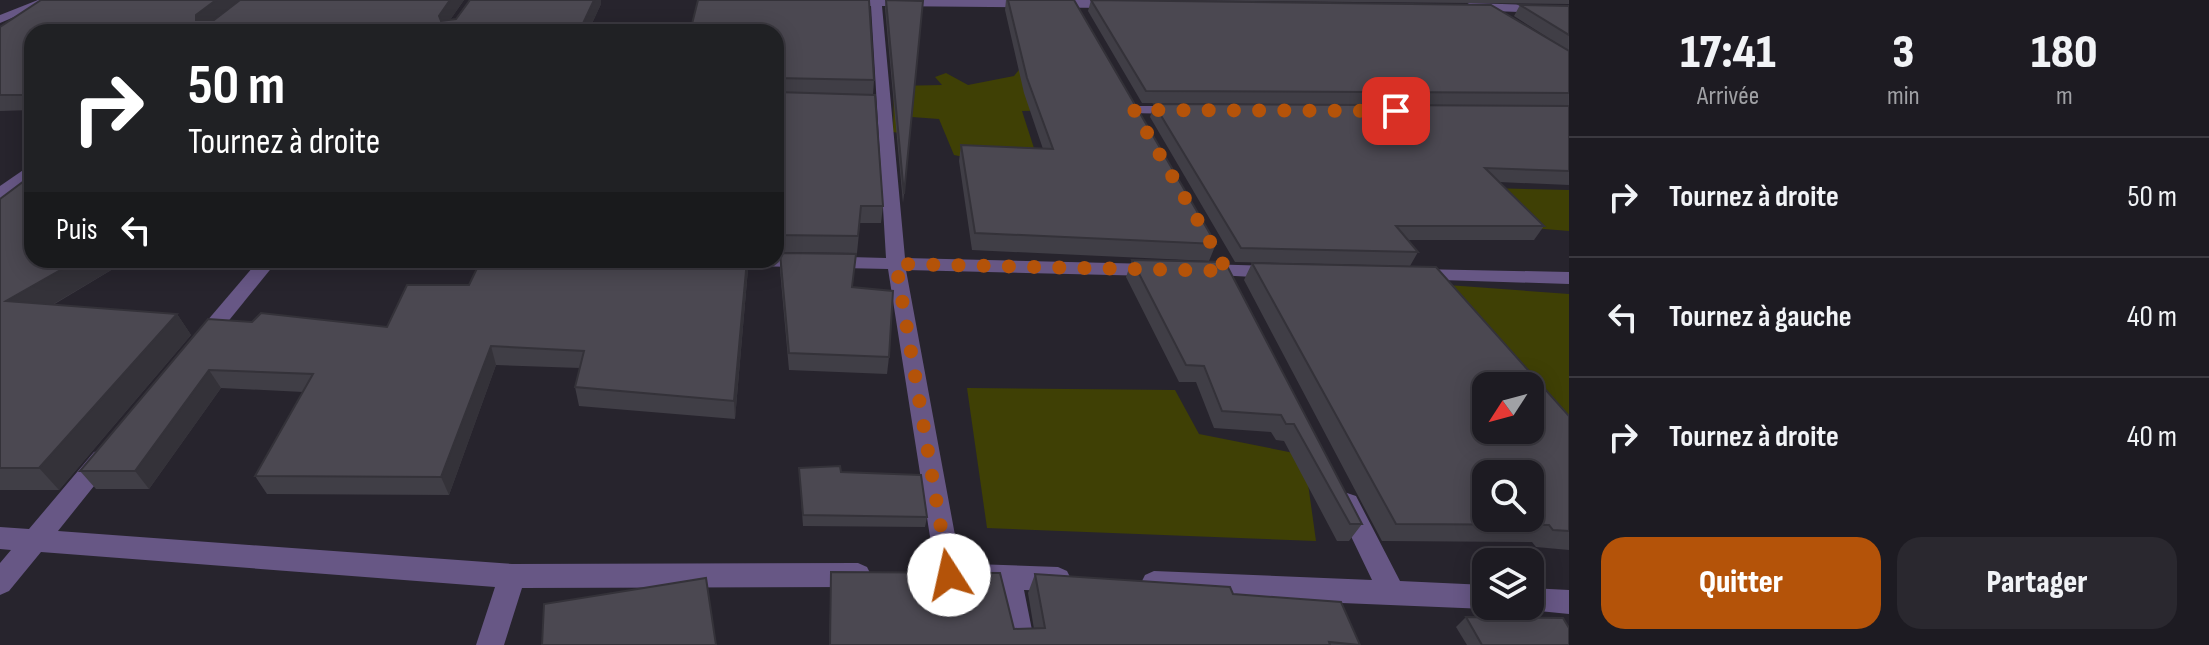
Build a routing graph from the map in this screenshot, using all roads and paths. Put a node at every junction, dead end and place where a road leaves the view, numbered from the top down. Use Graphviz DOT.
graph roads {
  1 [pos="48,0"];
  2 [pos="831,1"];
  3 [pos="876,1"];
  4 [pos="1075,4"];
  5 [pos="1481,4"];
  6 [pos="1138,5"];
  7 [pos="1455,7"];
  8 [pos="1569,10"];
  9 [pos="0,19"];
  10 [pos="1510,23"];
  11 [pos="1090,31"];
  12 [pos="1192,110"];
  13 [pos="1149,137"];
  14 [pos="24,175"];
  15 [pos="0,194"];
  16 [pos="1212,244"];
  17 [pos="784,261"];
  18 [pos="896,264"];
  19 [pos="262,268"];
  20 [pos="1289,272"];
  21 [pos="1398,274"];
  22 [pos="1231,278"];
  23 [pos="1569,278"];
  24 [pos="188,357"];
  25 [pos="116,442"];
  26 [pos="1335,480"];
  27 [pos="0,538"];
  28 [pos="35,539"];
  29 [pos="889,575"];
  30 [pos="919,575"];
  31 [pos="949,575"];
  32 [pos="512,576"];
  33 [pos="1008,577"];
  34 [pos="1085,580"];
  35 [pos="1131,582"];
  36 [pos="0,583"];
  37 [pos="1392,592"];
  38 [pos="1472,596"];
  39 [pos="1544,601"];
  40 [pos="1569,602"];
  41 [pos="490,645"];
  42 [pos="1021,645"];
  1 -- 9 [label="street"];
  2 -- 3 [label="street"];
  3 -- 4 [label="street"];
  3 -- 18 [label="street"];
  4 -- 6 [label="street"];
  4 -- 11 [label="street"];
  5 -- 7 [label="street"];
  5 -- 8 [label="street"];
  5 -- 10 [label="street"];
  12 -- 13 [label="street"];
  14 -- 15 [label="street"];
  16 -- 22 [label="street"];
  17 -- 18 [label="street"];
  18 -- 22 [label="street"];
  18 -- 31 [label="street"];
  19 -- 24 [label="street"];
  20 -- 22 [label="street"];
  21 -- 23 [label="street"];
  25 -- 28 [label="street"];
  26 -- 37 [label="street"];
  27 -- 28 [label="street"];
  28 -- 32 [label="street"];
  28 -- 36 [label="street"];
  29 -- 32 [label="street"];
  30 -- 31 [label="street"];
  31 -- 33 [label="street"];
  32 -- 41 [label="street"];
  33 -- 34 [label="street"];
  33 -- 42 [label="street"];
  35 -- 37 [label="street"];
  37 -- 38 [label="street"];
  39 -- 40 [label="street"];
}
